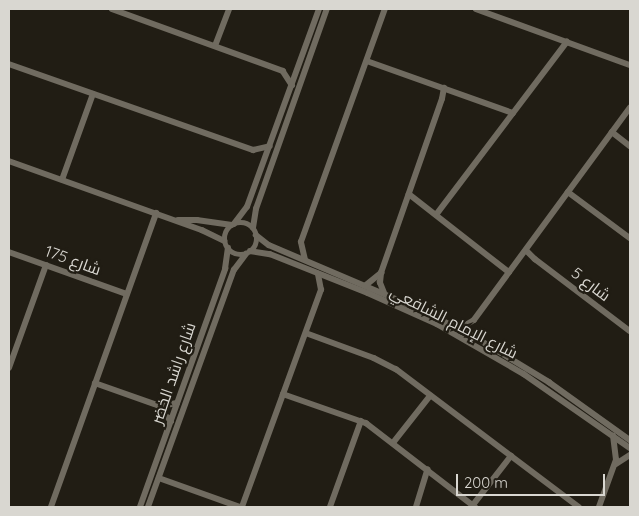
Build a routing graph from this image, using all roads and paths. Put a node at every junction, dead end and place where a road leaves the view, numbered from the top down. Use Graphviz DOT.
graph roads {
  1 [pos="112,9"];
  2 [pos="229,9"];
  3 [pos="320,9"];
  4 [pos="328,9"];
  5 [pos="385,9"];
  6 [pos="476,9"];
  7 [pos="130,12"];
  8 [pos="565,41"];
  9 [pos="215,46"];
  10 [pos="366,61"];
  11 [pos="9,64"];
  12 [pos="630,65"];
  13 [pos="300,66"];
  14 [pos="283,70"];
  15 [pos="292,85"];
  16 [pos="446,89"];
  17 [pos="93,94"];
  18 [pos="630,108"];
  19 [pos="513,113"];
  20 [pos="612,132"];
  21 [pos="270,146"];
  22 [pos="630,146"];
  23 [pos="253,150"];
  24 [pos="9,161"];
  25 [pos="263,165"];
  26 [pos="62,180"];
  27 [pos="568,192"];
  28 [pos="408,196"];
  29 [pos="156,213"];
  30 [pos="437,217"];
  31 [pos="171,219"];
  32 [pos="233,225"];
  33 [pos="253,228"];
  34 [pos="256,235"];
  35 [pos="630,238"];
  36 [pos="225,241"];
  37 [pos="301,242"];
  38 [pos="228,248"];
  39 [pos="9,252"];
  40 [pos="287,252"];
  41 [pos="524,252"];
  42 [pos="248,253"];
  43 [pos="305,260"];
  44 [pos="46,265"];
  45 [pos="511,270"];
  46 [pos="380,273"];
  47 [pos="317,274"];
  48 [pos="335,281"];
  49 [pos="365,286"];
  50 [pos="321,290"];
  51 [pos="384,293"];
  52 [pos="127,294"];
  53 [pos="474,320"];
  54 [pos="459,329"];
  55 [pos="630,331"];
  56 [pos="306,333"];
  57 [pos="475,337"];
  58 [pos="9,368"];
  59 [pos="95,383"];
  60 [pos="283,394"];
  61 [pos="430,396"];
  62 [pos="177,403"];
  63 [pos="160,406"];
  64 [pos="171,421"];
  65 [pos="361,421"];
  66 [pos="613,436"];
  67 [pos="630,440"];
  68 [pos="393,444"];
  69 [pos="630,448"];
  70 [pos="630,455"];
  71 [pos="510,456"];
  72 [pos="614,465"];
  73 [pos="429,472"];
  74 [pos="159,478"];
  75 [pos="418,504"];
  76 [pos="474,506"];
  77 [pos="51,507"];
  78 [pos="140,507"];
  79 [pos="148,507"];
  80 [pos="241,507"];
  81 [pos="330,507"];
  82 [pos="579,507"];
  83 [pos="599,507"];
  1 -- 7 [label="street"];
  2 -- 9 [label="street"];
  3 -- 13 [label="street"];
  4 -- 33 [label="street"];
  5 -- 10 [label="street"];
  6 -- 8 [label="street"];
  7 -- 9 [label="street"];
  8 -- 12 [label="street"];
  8 -- 19 [label="street"];
  9 -- 14 [label="street"];
  10 -- 16 [label="street"];
  10 -- 37 [label="street"];
  11 -- 17 [label="street"];
  13 -- 14 [label="street"];
  13 -- 15 [label="street"];
  14 -- 15 [label="street"];
  15 -- 21 [label="street"];
  16 -- 19 [label="street"];
  16 -- 28 [label="street"];
  17 -- 23 [label="street"];
  17 -- 26 [label="street"];
  18 -- 20 [label="street"];
  19 -- 30 [label="street"];
  20 -- 22 [label="street"];
  20 -- 27 [label="street"];
  21 -- 23 [label="street"];
  21 -- 25 [label="street"];
  23 -- 25 [label="street"];
  24 -- 26 [label="street"];
  25 -- 32 [label="street"];
  26 -- 29 [label="street"];
  27 -- 35 [label="street"];
  27 -- 41 [label="street"];
  28 -- 30 [label="street"];
  28 -- 46 [label="street"];
  29 -- 31 [label="street"];
  29 -- 52 [label="street"];
  30 -- 45 [label="street"];
  31 -- 32 [label="street"];
  31 -- 36 [label="street"];
  32 -- 33 [label="street"];
  32 -- 36 [label="street"];
  33 -- 34 [label="street"];
  34 -- 40 [label="street, شارع الإمام الشافعي"];
  34 -- 42 [label="street"];
  36 -- 38 [label="street"];
  37 -- 40 [label="street"];
  37 -- 43 [label="street"];
  38 -- 42 [label="street"];
  38 -- 62 [label="street, شارع راشد الخضر"];
  39 -- 44 [label="street, شارع 175"];
  40 -- 43 [label="street, شارع الإمام الشافعي"];
  41 -- 45 [label="street"];
  41 -- 55 [label="street, شارع 5"];
  42 -- 47 [label="street, شارع الإمام الشافعي"];
  42 -- 74 [label="street, شارع راشد الخضر"];
  43 -- 49 [label="street, شارع الإمام الشافعي"];
  44 -- 52 [label="street, شارع 175"];
  44 -- 58 [label="street"];
  45 -- 53 [label="street"];
  46 -- 49 [label="street"];
  46 -- 51 [label="street"];
  47 -- 48 [label="street, شارع الإمام الشافعي"];
  47 -- 50 [label="street"];
  48 -- 50 [label="street"];
  48 -- 66 [label="street, شارع الإمام الشافعي"];
  49 -- 51 [label="street, شارع الإمام الشافعي"];
  50 -- 56 [label="street"];
  51 -- 54 [label="street, شارع الإمام الشافعي"];
  52 -- 59 [label="street"];
  53 -- 54 [label="street"];
  53 -- 57 [label="street"];
  54 -- 57 [label="street, شارع الإمام الشافعي"];
  56 -- 60 [label="street"];
  56 -- 61 [label="street"];
  57 -- 67 [label="street, شارع الإمام الشافعي"];
  59 -- 63 [label="street"];
  59 -- 77 [label="street"];
  60 -- 65 [label="street"];
  60 -- 80 [label="street"];
  61 -- 68 [label="street"];
  61 -- 71 [label="street"];
  62 -- 63 [label="street"];
  62 -- 64 [label="street, شارع راشد الخضر"];
  63 -- 64 [label="street"];
  64 -- 78 [label="street, شارع راشد الخضر"];
  65 -- 68 [label="street"];
  65 -- 81 [label="street"];
  66 -- 69 [label="street, شارع الإمام الشافعي"];
  66 -- 72 [label="street"];
  68 -- 73 [label="street"];
  70 -- 72 [label="street"];
  71 -- 76 [label="street"];
  71 -- 82 [label="street"];
  72 -- 83 [label="street"];
  73 -- 75 [label="street"];
  73 -- 76 [label="street"];
  74 -- 79 [label="street, شارع راشد الخضر"];
  74 -- 80 [label="street"];
}
